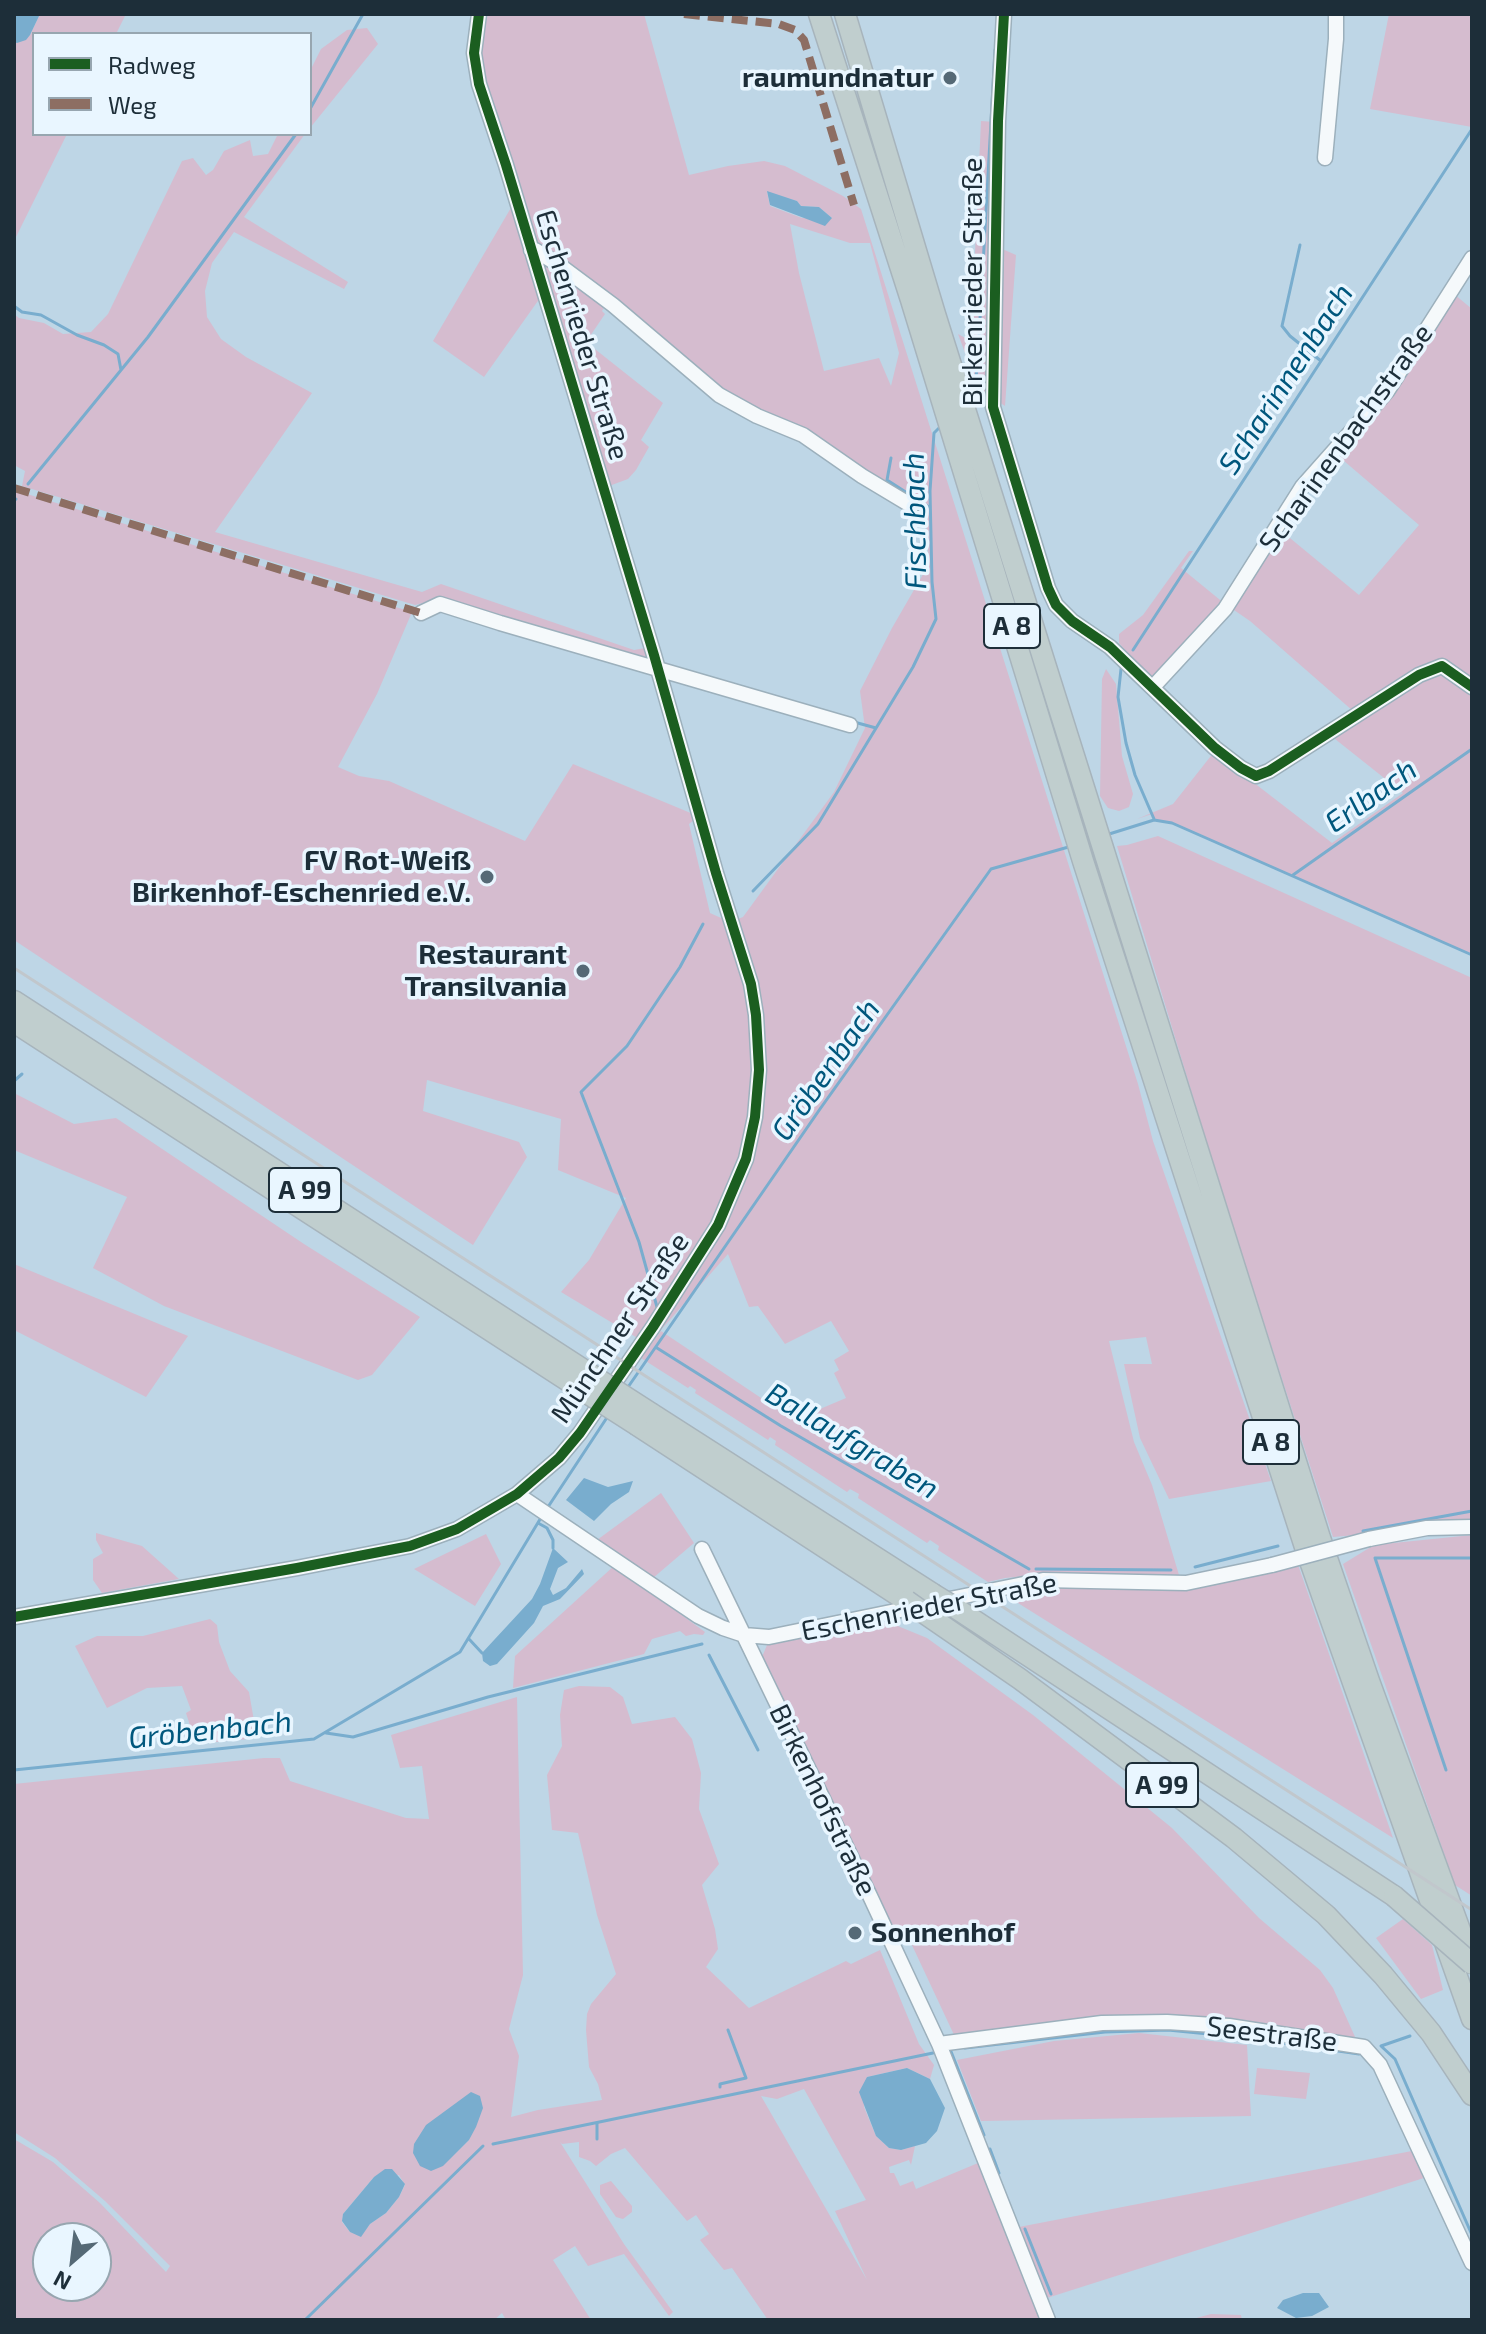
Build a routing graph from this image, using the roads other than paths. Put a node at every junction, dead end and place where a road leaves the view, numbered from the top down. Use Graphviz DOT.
graph roads {
  1 [pos="479,14"];
  2 [pos="819,14"];
  3 [pos="845,14"];
  4 [pos="1004,14"];
  5 [pos="1336,14"];
  6 [pos="1325,158"];
  7 [pos="531,250"];
  8 [pos="1472,258"];
  9 [pos="955,411"];
  10 [pos="912,506"];
  11 [pos="421,613"];
  12 [pos="657,668"];
  13 [pos="1153,687"];
  14 [pos="1472,687"];
  15 [pos="850,725"];
  16 [pos="1084,825"];
  17 [pos="14,1001"];
  18 [pos="14,1022"];
  19 [pos="591,1386"];
  20 [pos="644,1420"];
  21 [pos="517,1494"];
  22 [pos="1472,1527"];
  23 [pos="702,1549"];
  24 [pos="928,1603"];
  25 [pos="14,1617"];
  26 [pos="744,1635"];
  27 [pos="1472,1964"];
  28 [pos="1472,2019"];
  29 [pos="939,2044"];
  30 [pos="1472,2095"];
  31 [pos="1472,2263"];
  32 [pos="1048,2320"];
  1 -- 7 [label="street, Eschenrieder Straße"];
  2 -- 9 [label="highway, A 8"];
  3 -- 9 [label="highway, A 8"];
  4 -- 13 [label="street, Birkenrieder Straße"];
  5 -- 6 [label="street"];
  7 -- 10 [label="street"];
  7 -- 12 [label="street, Eschenrieder Straße"];
  8 -- 13 [label="street, Scharinenbachstraße"];
  9 -- 16 [label="highway, A 8"];
  11 -- 12 [label="street"];
  12 -- 15 [label="street"];
  12 -- 21 [label="street, Münchner Straße"];
  13 -- 14 [label="street, Birkenrieder Straße"];
  16 -- 27 [label="highway, A 8"];
  16 -- 28 [label="highway, A 8"];
  17 -- 19 [label="highway, A 99"];
  18 -- 19 [label="highway, A 99"];
  19 -- 20 [label="highway, A 99, bridge"];
  20 -- 24 [label="highway, A 99"];
  20 -- 24 [label="highway, A 99, bridge"];
  21 -- 25 [label="street, Münchner Straße"];
  21 -- 26 [label="street, Eschenrieder Straße"];
  22 -- 26 [label="street, Eschenrieder Straße, bridge"];
  23 -- 26 [label="street, Birkenhofstraße"];
  24 -- 27 [label="highway, A 99, bridge"];
  24 -- 30 [label="highway, A 99"];
  26 -- 29 [label="street, Birkenhofstraße"];
  29 -- 31 [label="street, Seestraße"];
  29 -- 32 [label="street, Birkenhofstraße"];
}
